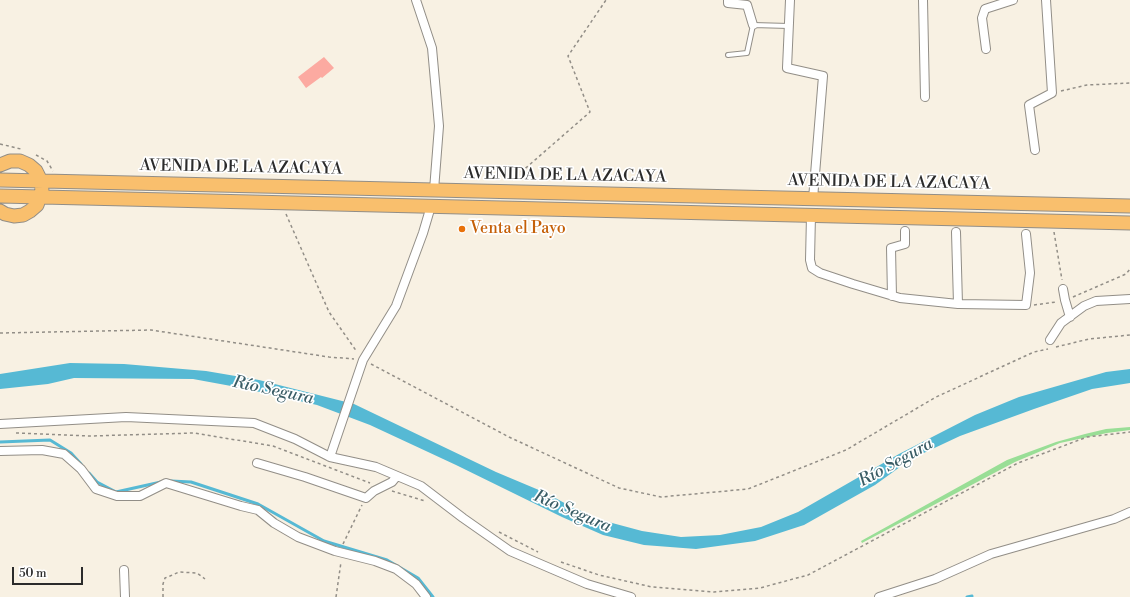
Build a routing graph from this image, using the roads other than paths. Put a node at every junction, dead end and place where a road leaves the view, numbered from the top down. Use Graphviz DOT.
graph roads {
  1 [pos="416,0"];
  2 [pos="728,0"];
  3 [pos="790,0"];
  4 [pos="923,0"];
  5 [pos="1013,0"];
  6 [pos="1046,0"];
  7 [pos="753,25"];
  8 [pos="789,26"];
  9 [pos="986,49"];
  10 [pos="728,55"];
  11 [pos="925,97"];
  12 [pos="1035,150"];
  13 [pos="0,165"];
  14 [pos="0,180"];
  15 [pos="41,180"];
  16 [pos="434,190"];
  17 [pos="0,196"];
  18 [pos="41,197"];
  19 [pos="813,199"];
  20 [pos="431,206"];
  21 [pos="1130,206"];
  22 [pos="0,211"];
  23 [pos="812,215"];
  24 [pos="1130,222"];
  25 [pos="905,231"];
  26 [pos="956,232"];
  27 [pos="1026,234"];
  28 [pos="1064,288"];
  29 [pos="892,296"];
  30 [pos="1130,299"];
  31 [pos="958,304"];
  32 [pos="1070,317"];
  33 [pos="1050,340"];
  34 [pos="0,424"];
  35 [pos="0,451"];
  36 [pos="330,457"];
  37 [pos="257,463"];
  38 [pos="397,476"];
  39 [pos="1130,512"];
  40 [pos="124,570"];
  41 [pos="125,597"];
  42 [pos="426,597"];
  43 [pos="631,597"];
  44 [pos="879,597"];
  1 -- 16 [label="street"];
  2 -- 7 [label="street"];
  3 -- 8 [label="street"];
  4 -- 11 [label="street"];
  5 -- 9 [label="street"];
  6 -- 12 [label="street"];
  7 -- 8 [label="lane"];
  7 -- 10 [label="lane"];
  8 -- 19 [label="street"];
  13 -- 15 [label="main road"];
  14 -- 15 [label="main road, AVENIDA DE LA AZACAYA"];
  15 -- 16 [label="main road, AVENIDA DE LA AZACAYA"];
  15 -- 18 [label="main road"];
  16 -- 19 [label="main road, AVENIDA DE LA AZACAYA"];
  17 -- 18 [label="main road, AVENIDA DE LA AZACAYA"];
  18 -- 20 [label="main road, AVENIDA DE LA AZACAYA"];
  18 -- 22 [label="main road"];
  19 -- 21 [label="main road, AVENIDA DE LA AZACAYA"];
  20 -- 23 [label="main road, AVENIDA DE LA AZACAYA"];
  20 -- 36 [label="street"];
  23 -- 24 [label="main road, AVENIDA DE LA AZACAYA"];
  23 -- 29 [label="street"];
  25 -- 29 [label="street"];
  26 -- 31 [label="street"];
  27 -- 31 [label="street"];
  28 -- 32 [label="street"];
  29 -- 31 [label="street"];
  30 -- 32 [label="street"];
  32 -- 33 [label="street"];
  34 -- 36 [label="street"];
  35 -- 42 [label="street"];
  36 -- 38 [label="street"];
  37 -- 38 [label="street"];
  38 -- 43 [label="street"];
  39 -- 44 [label="street"];
  40 -- 41 [label="street"];
}
